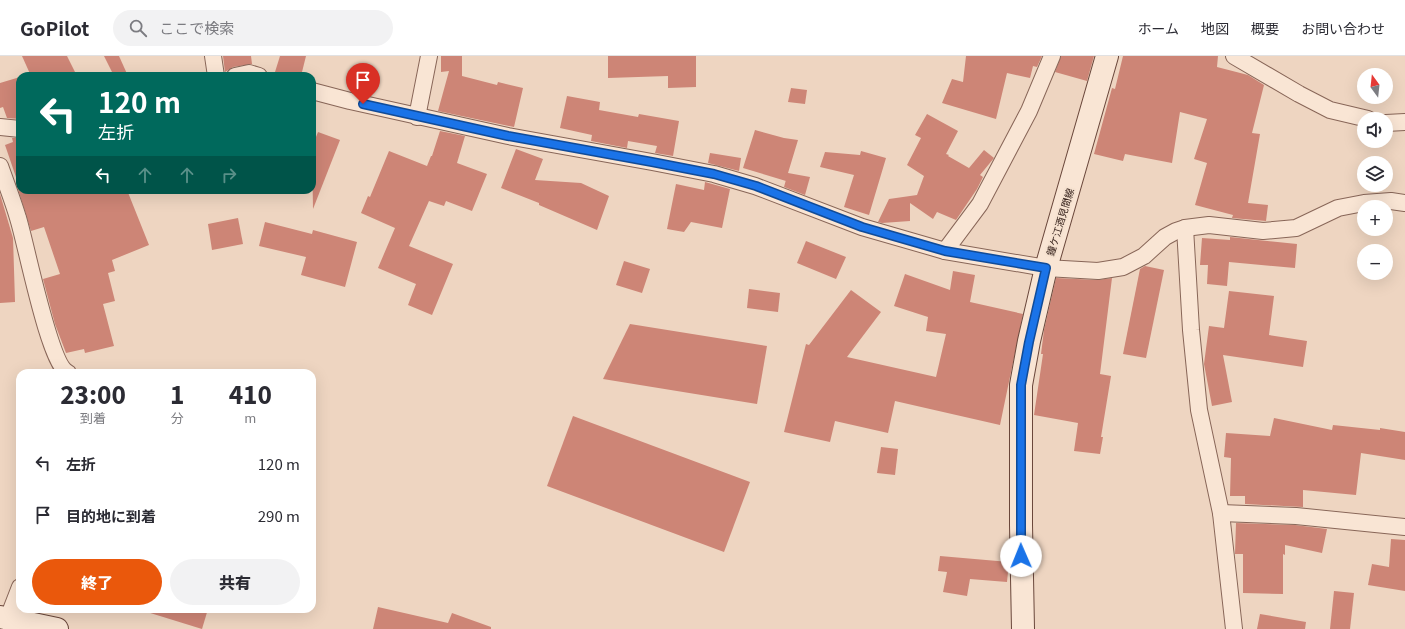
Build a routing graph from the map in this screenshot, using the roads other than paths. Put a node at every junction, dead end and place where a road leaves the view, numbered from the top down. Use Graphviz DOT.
graph roads {
  1 [pos="213,56"];
  2 [pos="429,56"];
  3 [pos="1052,56"];
  4 [pos="1107,56"];
  5 [pos="1234,56"];
  6 [pos="215,72"];
  7 [pos="316,92"];
  8 [pos="1357,116"];
  9 [pos="417,117"];
  10 [pos="1405,122"];
  11 [pos="1393,123"];
  12 [pos="16,129"];
  13 [pos="0,130"];
  14 [pos="0,166"];
  15 [pos="1405,203"];
  16 [pos="1185,228"];
  17 [pos="945,251"];
  18 [pos="1046,268"];
  19 [pos="63,369"];
  20 [pos="1221,514"];
  21 [pos="1405,527"];
  22 [pos="16,595"];
  23 [pos="4,618"];
  24 [pos="57,629"];
  25 [pos="1023,629"];
  26 [pos="1234,629"];
  1 -- 6 [label="street"];
  2 -- 9 [label="street"];
  3 -- 17 [label="street"];
  4 -- 18 [label="main road, 鐘ケ江酒見間線"];
  5 -- 8 [label="street"];
  7 -- 9 [label="street"];
  9 -- 17 [label="street"];
  10 -- 11 [label="street"];
  12 -- 13 [label="street"];
  14 -- 19 [label="street"];
  15 -- 16 [label="street"];
  16 -- 18 [label="street"];
  16 -- 20 [label="street"];
  17 -- 18 [label="street"];
  18 -- 25 [label="main road, 鐘ケ江酒見間線"];
  20 -- 21 [label="street"];
  20 -- 26 [label="street"];
  22 -- 23 [label="street"];
  23 -- 24 [label="main road"];
}
